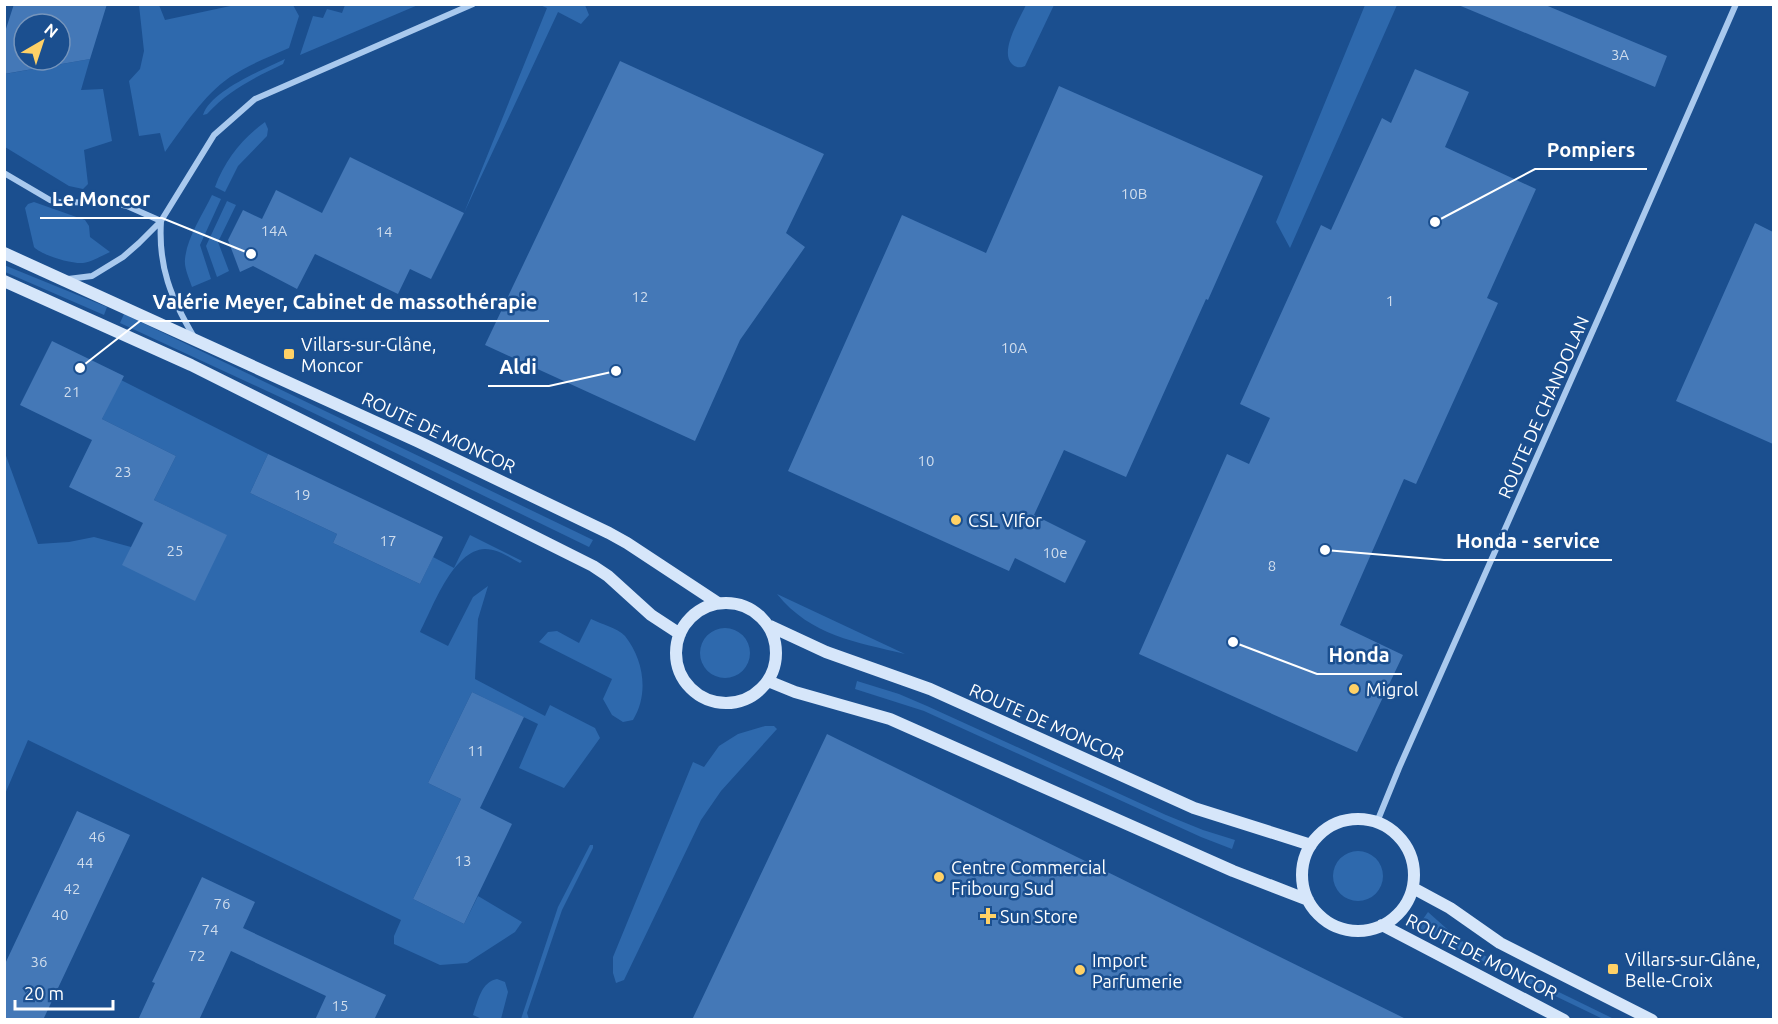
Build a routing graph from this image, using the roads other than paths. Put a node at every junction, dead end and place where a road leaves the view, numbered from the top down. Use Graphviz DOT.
graph roads {
  1 [pos="473,4"];
  2 [pos="1736,4"];
  3 [pos="4,173"];
  4 [pos="161,221"];
  5 [pos="4,253"];
  6 [pos="65,280"];
  7 [pos="4,281"];
  8 [pos="194,338"];
  9 [pos="718,603"];
  10 [pos="770,626"];
  11 [pos="680,634"];
  12 [pos="768,681"];
  13 [pos="1377,822"];
  14 [pos="1311,845"];
  15 [pos="1413,888"];
  16 [pos="1308,900"];
  17 [pos="1382,925"];
  18 [pos="1564,1020"];
  19 [pos="1652,1020"];
  1 -- 4 [label="street"];
  2 -- 13 [label="street, ROUTE DE CHANDOLAN"];
  3 -- 4 [label="street"];
  4 -- 6 [label="street"];
  4 -- 8 [label="street"];
  5 -- 6 [label="main road, ROUTE DE MONCOR"];
  6 -- 8 [label="main road, ROUTE DE MONCOR"];
  7 -- 11 [label="main road"];
  8 -- 9 [label="main road, ROUTE DE MONCOR"];
  9 -- 10 [label="main road"];
  9 -- 11 [label="main road"];
  10 -- 12 [label="main road"];
  10 -- 14 [label="main road, ROUTE DE MONCOR"];
  11 -- 12 [label="main road"];
  12 -- 16 [label="main road"];
  13 -- 14 [label="main road"];
  13 -- 15 [label="main road"];
  14 -- 16 [label="main road"];
  15 -- 17 [label="main road"];
  15 -- 19 [label="main road, ROUTE DE MONCOR"];
  16 -- 17 [label="main road"];
  17 -- 18 [label="main road, ROUTE DE MONCOR"];
}
